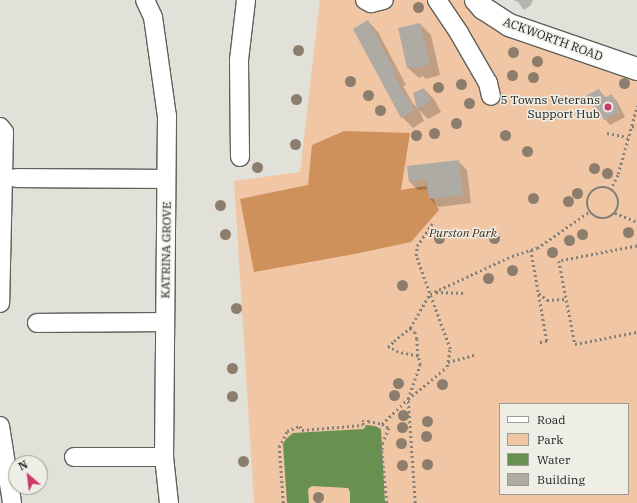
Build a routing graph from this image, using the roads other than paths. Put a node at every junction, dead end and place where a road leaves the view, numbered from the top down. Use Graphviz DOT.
graph roads {
  1 [pos="145,0"];
  2 [pos="246,0"];
  3 [pos="365,0"];
  4 [pos="384,0"];
  5 [pos="437,0"];
  6 [pos="476,0"];
  7 [pos="637,69"];
  8 [pos="491,96"];
  9 [pos="0,126"];
  10 [pos="240,157"];
  11 [pos="16,178"];
  12 [pos="166,179"];
  13 [pos="0,303"];
  14 [pos="165,322"];
  15 [pos="37,323"];
  16 [pos="0,426"];
  17 [pos="74,457"];
  18 [pos="164,457"];
  19 [pos="12,503"];
  20 [pos="169,503"];
  1 -- 12 [label="street, KATRINA GROVE"];
  2 -- 10 [label="street"];
  3 -- 4 [label="street"];
  5 -- 8 [label="street"];
  6 -- 7 [label="main road, ACKWORTH ROAD"];
  9 -- 13 [label="street"];
  11 -- 12 [label="street"];
  12 -- 14 [label="street, KATRINA GROVE"];
  14 -- 15 [label="street"];
  14 -- 18 [label="street, KATRINA GROVE"];
  16 -- 19 [label="street"];
  17 -- 18 [label="street"];
  18 -- 20 [label="street, KATRINA GROVE"];
}
